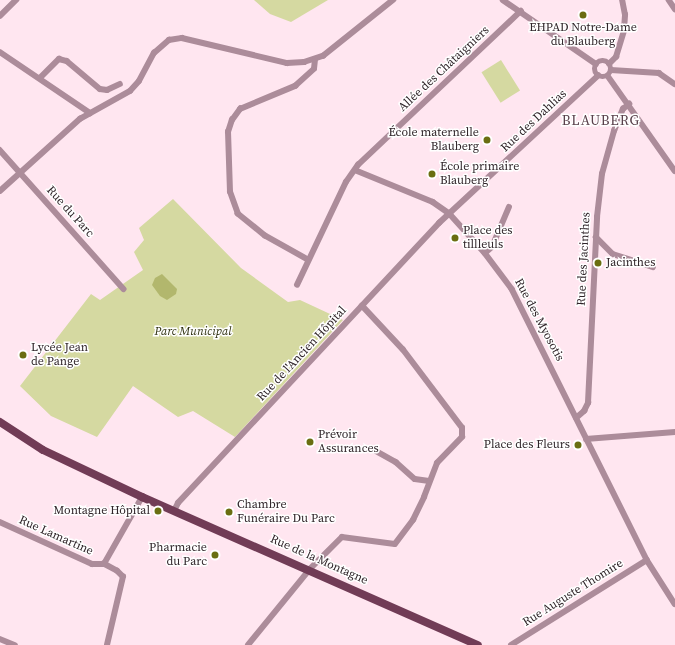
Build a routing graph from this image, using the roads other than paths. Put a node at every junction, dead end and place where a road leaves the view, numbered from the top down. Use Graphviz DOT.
graph roads {
  1 [pos="16,0"];
  2 [pos="393,0"];
  3 [pos="503,0"];
  4 [pos="622,0"];
  5 [pos="669,0"];
  6 [pos="675,9"];
  7 [pos="521,11"];
  8 [pos="0,16"];
  9 [pos="0,52"];
  10 [pos="315,60"];
  11 [pos="596,64"];
  12 [pos="610,67"];
  13 [pos="598,76"];
  14 [pos="608,76"];
  15 [pos="40,78"];
  16 [pos="120,84"];
  17 [pos="675,84"];
  18 [pos="629,104"];
  19 [pos="90,113"];
  20 [pos="0,150"];
  21 [pos="355,170"];
  22 [pos="675,171"];
  23 [pos="20,172"];
  24 [pos="0,191"];
  25 [pos="509,207"];
  26 [pos="450,214"];
  27 [pos="596,237"];
  28 [pos="485,253"];
  29 [pos="308,260"];
  30 [pos="653,267"];
  31 [pos="296,285"];
  32 [pos="124,289"];
  33 [pos="362,306"];
  34 [pos="576,418"];
  35 [pos="0,422"];
  36 [pos="675,432"];
  37 [pos="586,439"];
  38 [pos="376,451"];
  39 [pos="429,481"];
  40 [pos="142,497"];
  41 [pos="174,511"];
  42 [pos="0,522"];
  43 [pos="647,560"];
  44 [pos="104,564"];
  45 [pos="310,569"];
  46 [pos="675,604"];
  47 [pos="0,639"];
  48 [pos="16,645"];
  49 [pos="107,645"];
  50 [pos="248,645"];
  51 [pos="478,645"];
  52 [pos="511,645"];
  1 -- 8 [label="street"];
  2 -- 10 [label="street"];
  3 -- 7 [label="street"];
  4 -- 12 [label="street"];
  5 -- 6 [label="street"];
  7 -- 11 [label="street"];
  7 -- 21 [label="street, Allée des Châtaigniers"];
  9 -- 15 [label="street"];
  10 -- 19 [label="street"];
  10 -- 29 [label="street"];
  11 -- 12 [label="street"];
  11 -- 13 [label="street"];
  12 -- 14 [label="street"];
  12 -- 17 [label="street"];
  13 -- 14 [label="street"];
  13 -- 26 [label="street, Rue des Dahlias"];
  14 -- 18 [label="street"];
  15 -- 16 [label="street"];
  15 -- 19 [label="street"];
  18 -- 22 [label="street"];
  18 -- 27 [label="street, Rue des Jacinthes"];
  19 -- 23 [label="street"];
  20 -- 23 [label="street, Rue du Parc"];
  21 -- 26 [label="street, Rue des Myosotis"];
  21 -- 29 [label="street, Allée des Châtaigniers"];
  23 -- 24 [label="street"];
  23 -- 32 [label="street, Rue du Parc"];
  25 -- 28 [label="street"];
  26 -- 28 [label="street, Rue des Myosotis"];
  26 -- 33 [label="street, Rue de l'Ancien Hôpital"];
  27 -- 30 [label="street"];
  27 -- 34 [label="street, Rue des Jacinthes"];
  28 -- 34 [label="street, Rue des Myosotis"];
  29 -- 31 [label="street, Allée des Châtaigniers"];
  33 -- 39 [label="street"];
  33 -- 41 [label="street, Rue de l'Ancien Hôpital"];
  34 -- 37 [label="street"];
  35 -- 40 [label="main road, Rue de la Montagne"];
  36 -- 37 [label="street"];
  37 -- 43 [label="street"];
  38 -- 39 [label="street"];
  39 -- 45 [label="street"];
  40 -- 41 [label="main road, Rue de la Montagne"];
  40 -- 44 [label="street"];
  41 -- 45 [label="main road, Rue de la Montagne"];
  42 -- 44 [label="street, Rue Lamartine"];
  43 -- 46 [label="street"];
  43 -- 52 [label="street, Rue Auguste Thomire"];
  44 -- 49 [label="street"];
  45 -- 50 [label="street"];
  45 -- 51 [label="main road, Rue de la Montagne"];
  47 -- 48 [label="street"];
}
